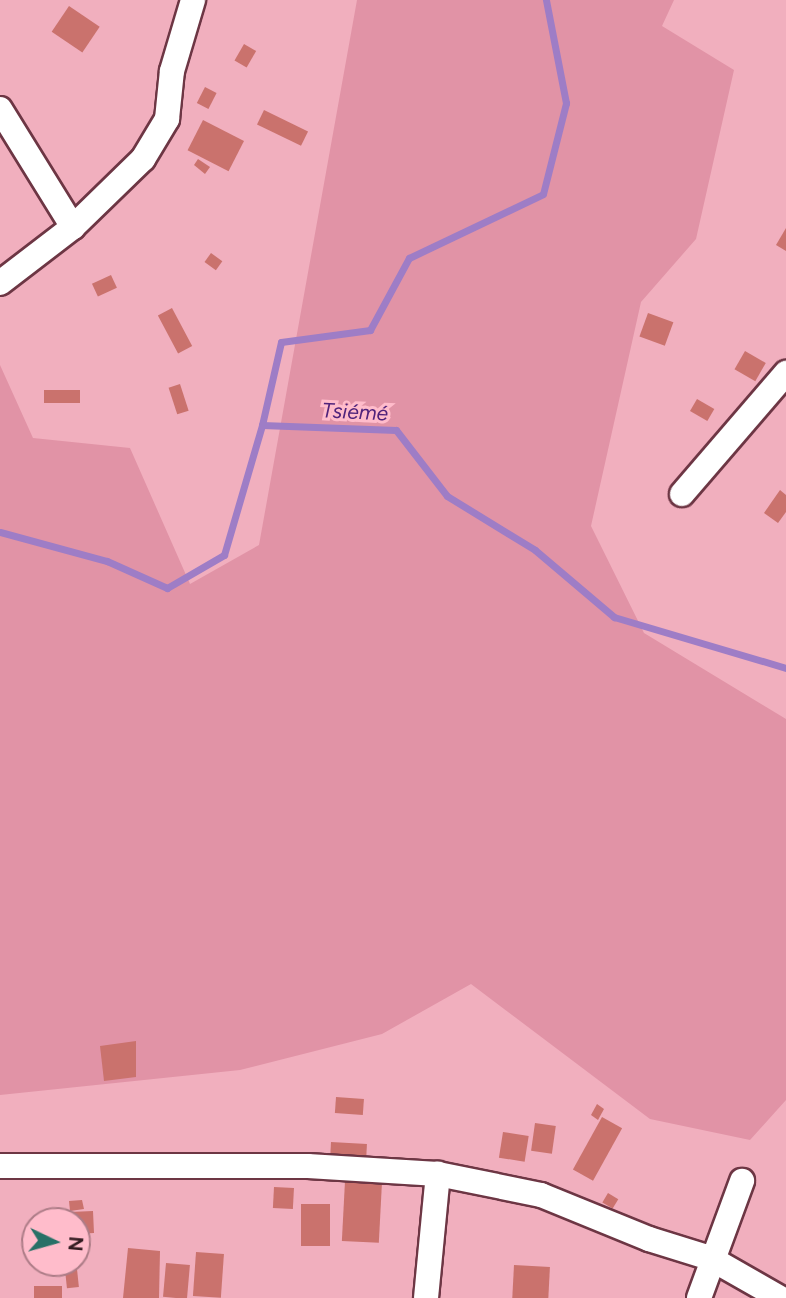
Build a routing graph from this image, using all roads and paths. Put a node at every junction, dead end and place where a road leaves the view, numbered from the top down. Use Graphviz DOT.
graph roads {
  1 [pos="193,0"];
  2 [pos="0,109"];
  3 [pos="73,227"];
  4 [pos="0,283"];
  5 [pos="786,373"];
  6 [pos="682,494"];
  7 [pos="0,1166"];
  8 [pos="438,1174"];
  9 [pos="742,1181"];
  10 [pos="710,1258"];
  11 [pos="426,1298"];
  12 [pos="699,1298"];
  13 [pos="780,1298"];
  1 -- 3 [label="street"];
  2 -- 3 [label="street"];
  3 -- 4 [label="street"];
  5 -- 6 [label="street"];
  7 -- 8 [label="street"];
  8 -- 10 [label="street"];
  8 -- 11 [label="street"];
  9 -- 10 [label="street"];
  10 -- 12 [label="street"];
  10 -- 13 [label="street"];
}
